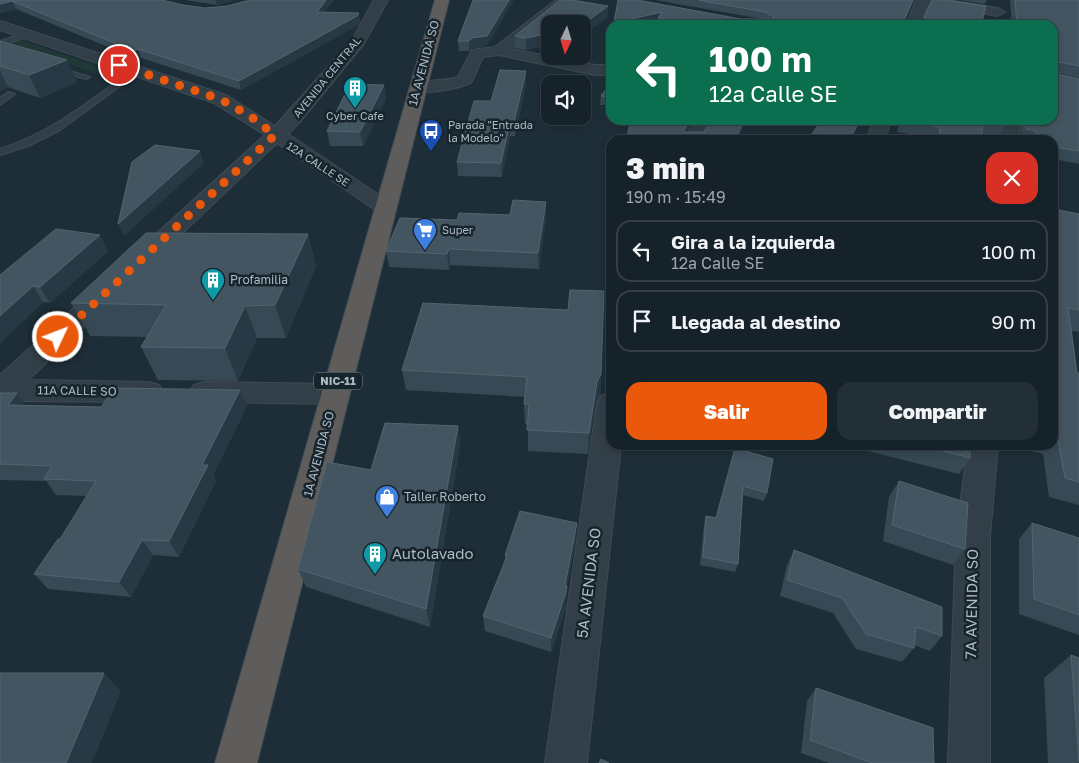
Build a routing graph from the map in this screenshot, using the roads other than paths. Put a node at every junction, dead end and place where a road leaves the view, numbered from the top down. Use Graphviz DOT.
graph roads {
  1 [pos="381,0"];
  2 [pos="442,0"];
  3 [pos="564,0"];
  4 [pos="923,0"];
  5 [pos="999,12"];
  6 [pos="914,20"];
  7 [pos="9,30"];
  8 [pos="0,44"];
  9 [pos="499,51"];
  10 [pos="48,65"];
  11 [pos="606,70"];
  12 [pos="137,71"];
  13 [pos="86,77"];
  14 [pos="418,87"];
  15 [pos="11,94"];
  16 [pos="0,102"];
  17 [pos="275,135"];
  18 [pos="0,152"];
  19 [pos="384,207"];
  20 [pos="0,390"];
  21 [pos="334,394"];
  22 [pos="606,443"];
  23 [pos="982,450"];
  24 [pos="236,763"];
  25 [pos="566,763"];
  26 [pos="969,763"];
  1 -- 17 [label="street, AVENIDA CENTRAL"];
  2 -- 14 [label="highway, 1A AVENIDA SO / NIC-11"];
  3 -- 9 [label="street"];
  4 -- 5 [label="street"];
  4 -- 6 [label="street"];
  7 -- 8 [label="lane"];
  7 -- 12 [label="street, 12A CALLE SE"];
  9 -- 11 [label="street"];
  9 -- 14 [label="street"];
  10 -- 13 [label="lane"];
  12 -- 17 [label="street, 12A CALLE SE"];
  12 -- 18 [label="lane"];
  14 -- 19 [label="highway, 1A AVENIDA SO / NIC-11"];
  15 -- 16 [label="lane"];
  17 -- 19 [label="street, 12A CALLE SE"];
  17 -- 20 [label="street, AVENIDA CENTRAL"];
  19 -- 21 [label="highway, 1A AVENIDA SO / NIC-11"];
  20 -- 21 [label="street, 11A CALLE SO"];
  21 -- 24 [label="highway, 1A AVENIDA SO / NIC-11"];
  22 -- 25 [label="street, 5A AVENIDA SO"];
  23 -- 26 [label="street, 7A AVENIDA SO"];
}
